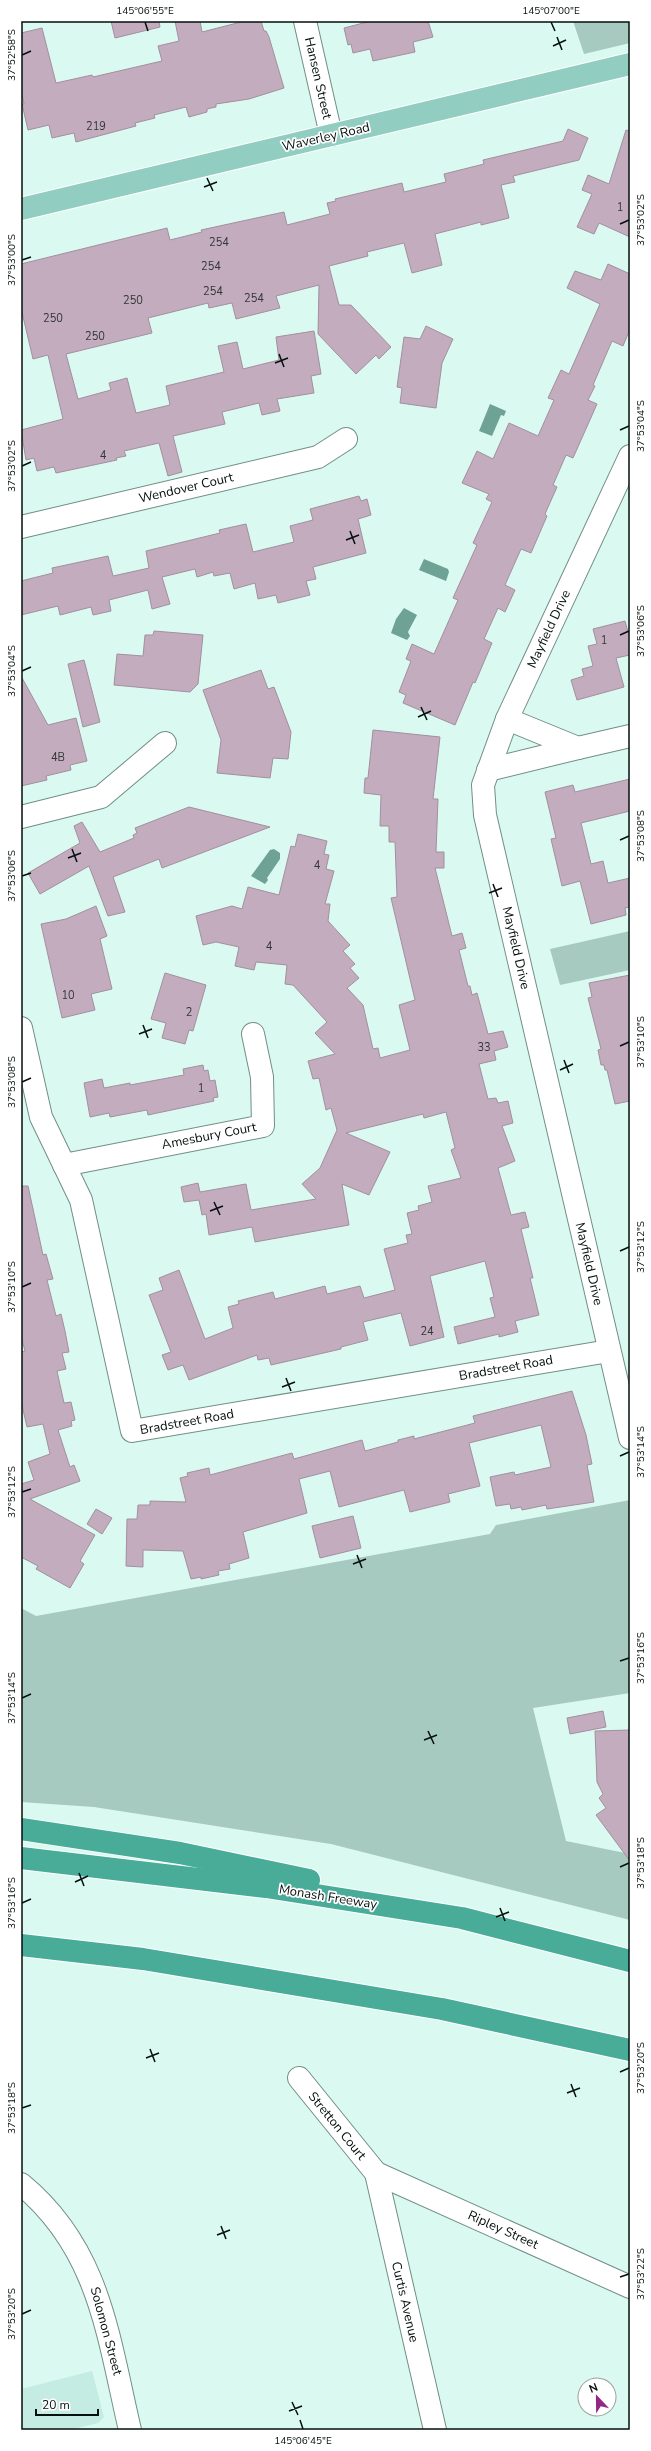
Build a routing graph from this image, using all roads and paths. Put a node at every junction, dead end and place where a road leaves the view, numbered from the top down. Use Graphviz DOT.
graph roads {
  1 [pos="305,21"];
  2 [pos="630,64"];
  3 [pos="331,135"];
  4 [pos="21,209"];
  5 [pos="346,439"];
  6 [pos="630,456"];
  7 [pos="21,527"];
  8 [pos="507,720"];
  9 [pos="630,736"];
  10 [pos="165,743"];
  11 [pos="578,748"];
  12 [pos="488,770"];
  13 [pos="21,817"];
  14 [pos="21,1028"];
  15 [pos="253,1034"];
  16 [pos="64,1165"];
  17 [pos="609,1351"];
  18 [pos="630,1438"];
  19 [pos="21,1829"];
  20 [pos="21,1858"];
  21 [pos="462,1918"];
  22 [pos="21,1945"];
  23 [pos="143,1959"];
  24 [pos="21,1960"];
  25 [pos="630,1961"];
  26 [pos="630,2050"];
  27 [pos="299,2078"];
  28 [pos="376,2173"];
  29 [pos="21,2184"];
  30 [pos="630,2287"];
  31 [pos="130,2430"];
  32 [pos="435,2430"];
  1 -- 3 [label="street, Hansen Street"];
  2 -- 3 [label="main road, Waverley Road"];
  3 -- 4 [label="main road, Waverley Road"];
  5 -- 7 [label="street, Wendover Court"];
  6 -- 8 [label="street, Mayfield Drive"];
  8 -- 11 [label="street"];
  8 -- 12 [label="street, Mayfield Drive"];
  9 -- 11 [label="street"];
  10 -- 13 [label="street"];
  11 -- 12 [label="street"];
  12 -- 17 [label="street, Mayfield Drive"];
  14 -- 16 [label="street, Bradstreet Road"];
  15 -- 16 [label="street, Amesbury Court"];
  16 -- 17 [label="street, Bradstreet Road"];
  17 -- 18 [label="street, Mayfield Drive"];
  19 -- 21 [label="highway"];
  20 -- 21 [label="highway, Monash Freeway"];
  21 -- 25 [label="highway, Monash Freeway"];
  22 -- 23 [label="highway"];
  23 -- 24 [label="highway"];
  23 -- 26 [label="highway"];
  27 -- 28 [label="street, Stretton Court"];
  28 -- 30 [label="street, Ripley Street"];
  28 -- 32 [label="street, Curtis Avenue"];
  29 -- 31 [label="street, Solomon Street"];
}
